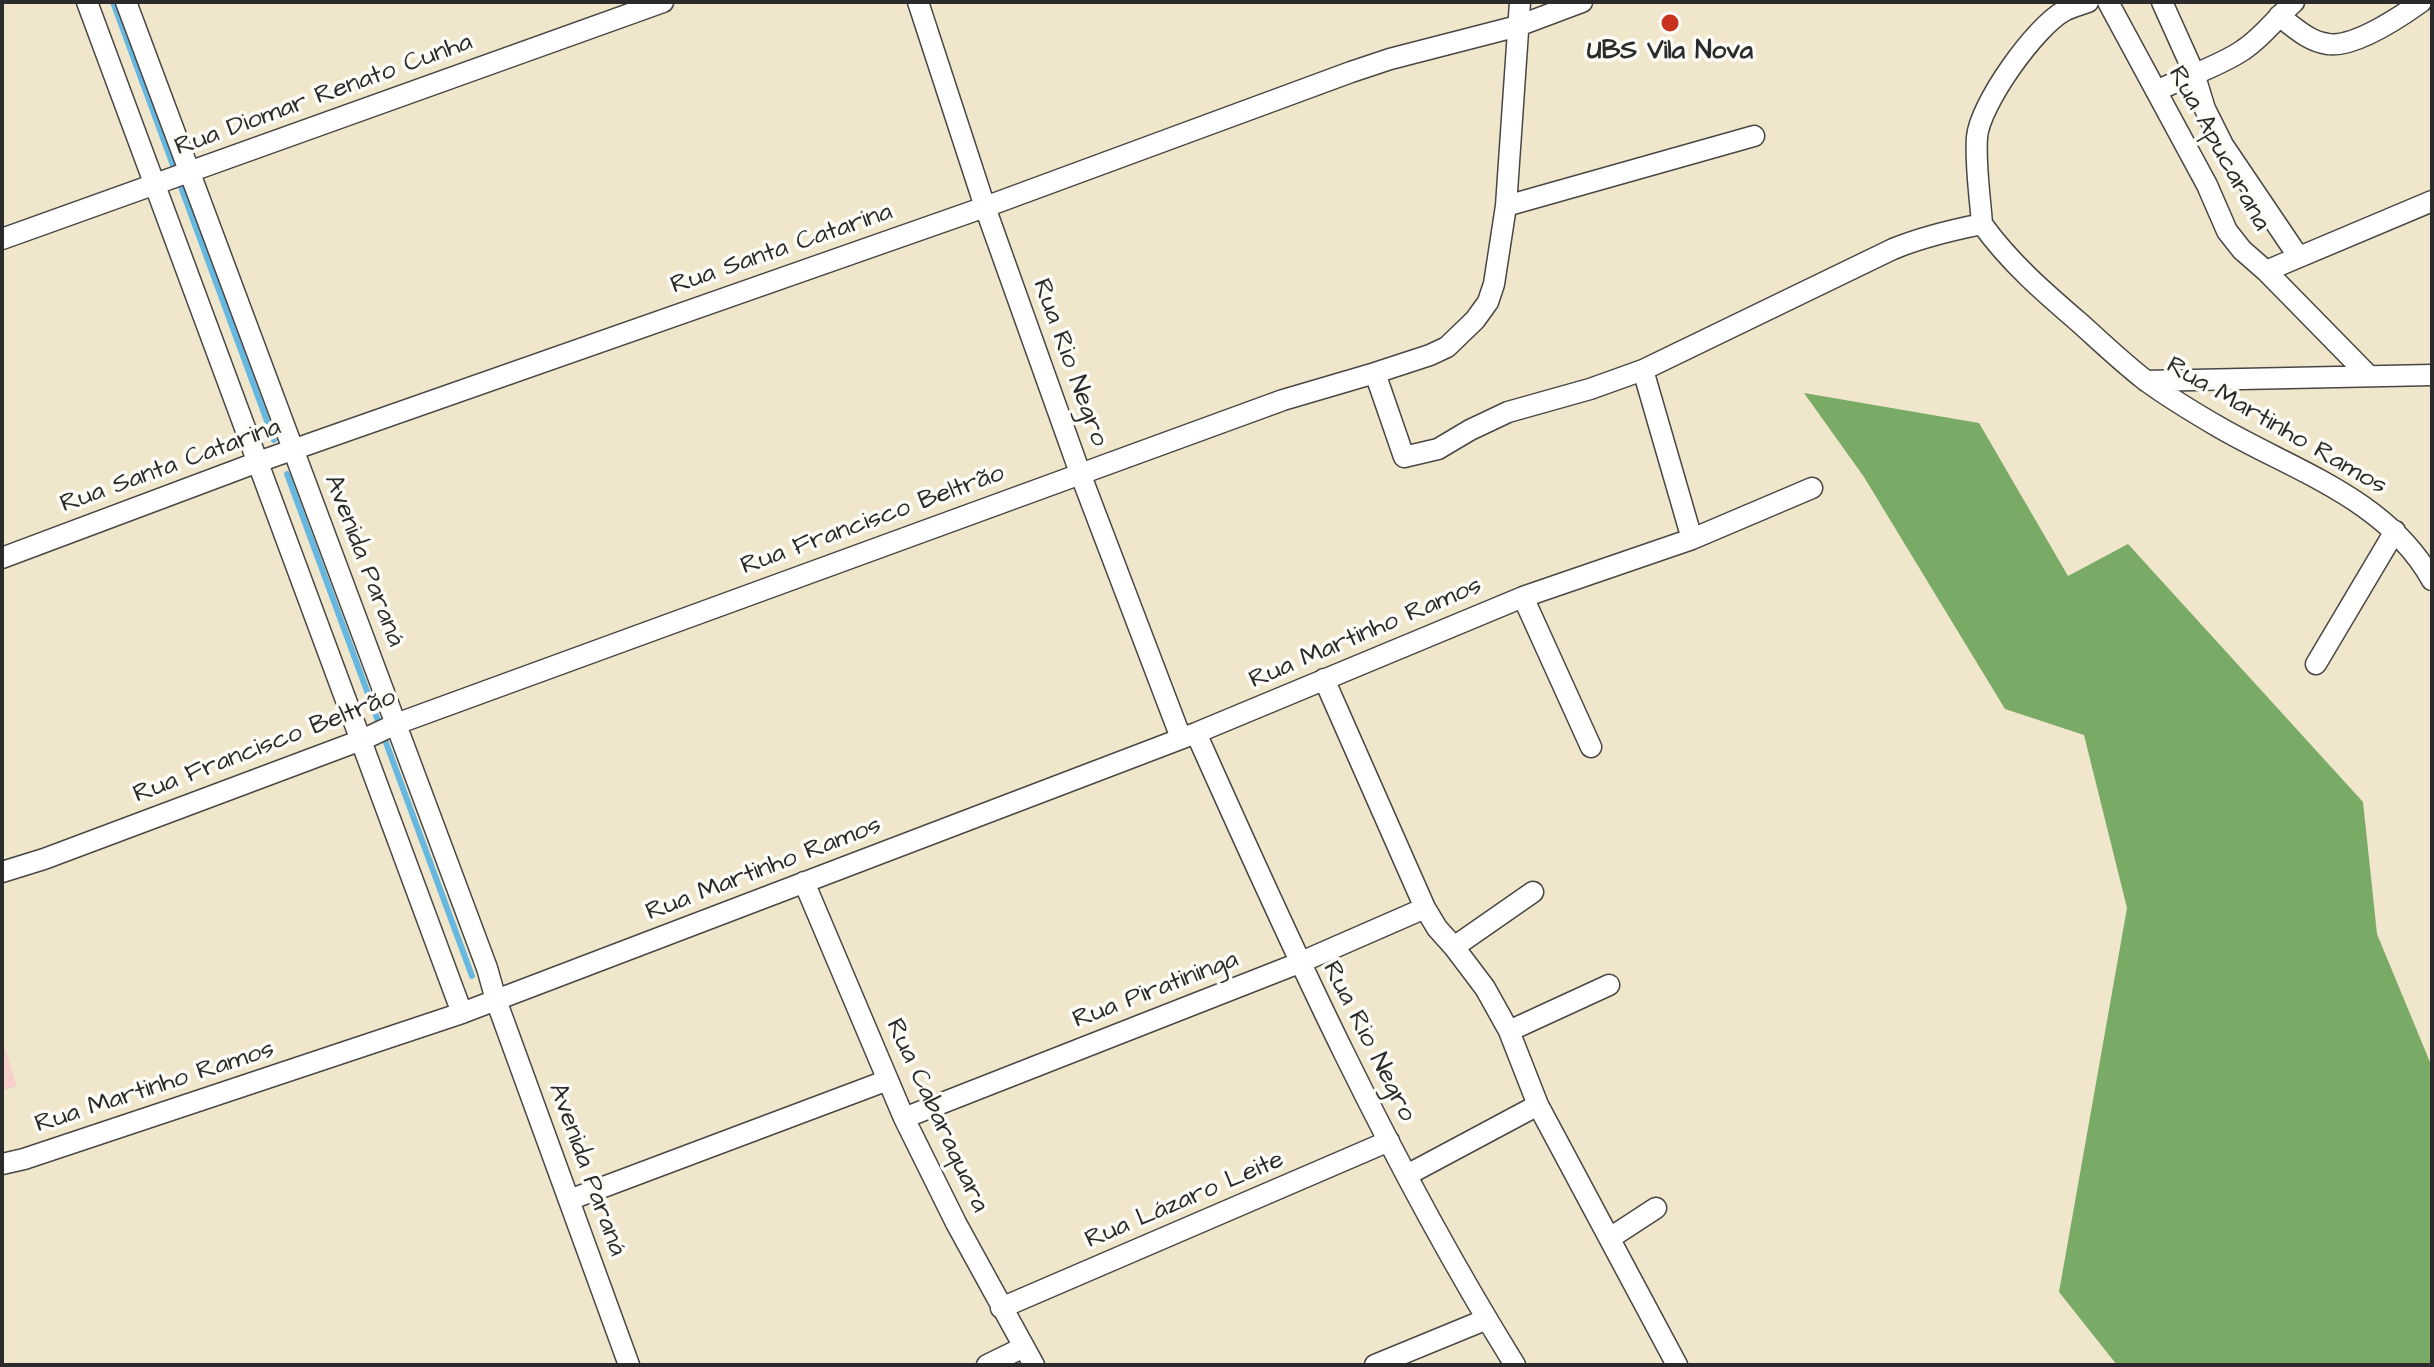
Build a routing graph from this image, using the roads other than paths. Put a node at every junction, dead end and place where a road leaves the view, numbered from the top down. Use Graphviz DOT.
graph roads {
  1 [pos="87,2"];
  2 [pos="126,2"];
  3 [pos="663,2"];
  4 [pos="918,2"];
  5 [pos="1520,2"];
  6 [pos="1582,2"];
  7 [pos="2088,2"];
  8 [pos="2108,2"];
  9 [pos="2162,2"];
  10 [pos="2421,2"];
  11 [pos="2286,9"];
  12 [pos="1518,26"];
  13 [pos="2194,73"];
  14 [pos="2156,91"];
  15 [pos="1754,136"];
  16 [pos="186,174"];
  17 [pos="155,183"];
  18 [pos="2432,201"];
  19 [pos="1506,206"];
  20 [pos="985,207"];
  21 [pos="1982,224"];
  22 [pos="2,239"];
  23 [pos="2298,256"];
  24 [pos="2266,271"];
  25 [pos="1643,370"];
  26 [pos="1375,373"];
  27 [pos="2368,375"];
  28 [pos="2432,375"];
  29 [pos="2146,381"];
  30 [pos="293,450"];
  31 [pos="258,462"];
  32 [pos="1080,473"];
  33 [pos="1812,488"];
  34 [pos="2395,531"];
  35 [pos="1692,539"];
  36 [pos="2,558"];
  37 [pos="2432,580"];
  38 [pos="1523,597"];
  39 [pos="2316,664"];
  40 [pos="1324,679"];
  41 [pos="390,727"];
  42 [pos="1188,735"];
  43 [pos="362,740"];
  44 [pos="1591,747"];
  45 [pos="2,872"];
  46 [pos="804,882"];
  47 [pos="1533,892"];
  48 [pos="1425,908"];
  49 [pos="1454,947"];
  50 [pos="1299,963"];
  51 [pos="1609,985"];
  52 [pos="496,1000"];
  53 [pos="462,1013"];
  54 [pos="1509,1031"];
  55 [pos="888,1080"];
  56 [pos="1538,1105"];
  57 [pos="904,1118"];
  58 [pos="1389,1141"];
  59 [pos="2,1164"];
  60 [pos="1407,1175"];
  61 [pos="569,1200"];
  62 [pos="1656,1208"];
  63 [pos="1610,1238"];
  64 [pos="1001,1308"];
  65 [pos="1487,1319"];
  66 [pos="1029,1356"];
  67 [pos="629,1365"];
  68 [pos="987,1365"];
  69 [pos="1375,1365"];
  70 [pos="1515,1365"];
  71 [pos="1677,1365"];
  1 -- 17 [label="street"];
  2 -- 16 [label="street, Avenida Paraná"];
  3 -- 16 [label="street, Rua Diomar Renato Cunha"];
  4 -- 20 [label="street, Rua Rio Negro"];
  5 -- 12 [label="street, Rua Francisco Beltrão"];
  6 -- 12 [label="street, Rua Santa Catarina"];
  7 -- 21 [label="street"];
  8 -- 14 [label="street, Rua Apucarana"];
  9 -- 13 [label="street"];
  10 -- 11 [label="street"];
  11 -- 13 [label="street"];
  12 -- 19 [label="street, Rua Francisco Beltrão"];
  12 -- 20 [label="street, Rua Santa Catarina"];
  13 -- 14 [label="street"];
  13 -- 23 [label="street"];
  14 -- 24 [label="street, Rua Apucarana"];
  15 -- 19 [label="street"];
  16 -- 17 [label="street, Rua Diomar Renato Cunha"];
  16 -- 30 [label="street, Avenida Paraná"];
  17 -- 22 [label="street, Rua Diomar Renato Cunha"];
  17 -- 31 [label="street"];
  18 -- 23 [label="street"];
  19 -- 26 [label="street, Rua Francisco Beltrão"];
  20 -- 30 [label="street, Rua Santa Catarina"];
  20 -- 32 [label="street, Rua Rio Negro"];
  21 -- 25 [label="street"];
  21 -- 29 [label="street, Rua Martinho Ramos"];
  23 -- 24 [label="street"];
  24 -- 27 [label="street, Rua Apucarana"];
  25 -- 26 [label="street"];
  25 -- 35 [label="street"];
  26 -- 32 [label="street, Rua Francisco Beltrão"];
  27 -- 28 [label="street"];
  27 -- 29 [label="street"];
  29 -- 34 [label="street, Rua Martinho Ramos"];
  30 -- 31 [label="street, Rua Santa Catarina"];
  30 -- 41 [label="street, Avenida Paraná"];
  31 -- 36 [label="street, Rua Santa Catarina"];
  31 -- 43 [label="street"];
  32 -- 41 [label="street, Rua Francisco Beltrão"];
  32 -- 42 [label="street, Rua Rio Negro"];
  33 -- 35 [label="street, Rua Martinho Ramos"];
  34 -- 37 [label="street, Rua Martinho Ramos"];
  34 -- 39 [label="street"];
  35 -- 38 [label="street, Rua Martinho Ramos"];
  38 -- 40 [label="street, Rua Martinho Ramos"];
  38 -- 44 [label="street"];
  40 -- 42 [label="street, Rua Martinho Ramos"];
  40 -- 48 [label="street"];
  41 -- 43 [label="street, Rua Francisco Beltrão"];
  41 -- 52 [label="street, Avenida Paraná"];
  42 -- 46 [label="street, Rua Martinho Ramos"];
  42 -- 50 [label="street, Rua Rio Negro"];
  43 -- 45 [label="street, Rua Francisco Beltrão"];
  43 -- 53 [label="street"];
  46 -- 52 [label="street, Rua Martinho Ramos"];
  46 -- 55 [label="street, Rua Cabaraquara"];
  47 -- 49 [label="street"];
  48 -- 49 [label="street"];
  48 -- 50 [label="street, Rua Piratininga"];
  49 -- 54 [label="street"];
  50 -- 57 [label="street, Rua Piratininga"];
  50 -- 58 [label="street, Rua Rio Negro"];
  51 -- 54 [label="street"];
  52 -- 53 [label="street, Rua Martinho Ramos"];
  52 -- 61 [label="street, Avenida Paraná"];
  53 -- 59 [label="street, Rua Martinho Ramos"];
  54 -- 56 [label="street"];
  55 -- 57 [label="street, Rua Cabaraquara"];
  55 -- 61 [label="street"];
  56 -- 60 [label="street"];
  56 -- 63 [label="street"];
  57 -- 64 [label="street, Rua Cabaraquara"];
  58 -- 60 [label="street, Rua Rio Negro"];
  58 -- 64 [label="street, Rua Lázaro Leite"];
  60 -- 65 [label="street, Rua Rio Negro"];
  61 -- 67 [label="street, Avenida Paraná"];
  62 -- 63 [label="street"];
  63 -- 71 [label="street"];
  64 -- 66 [label="street, Rua Cabaraquara"];
  65 -- 69 [label="street"];
  65 -- 70 [label="street, Rua Rio Negro"];
  66 -- 68 [label="street"];
}
